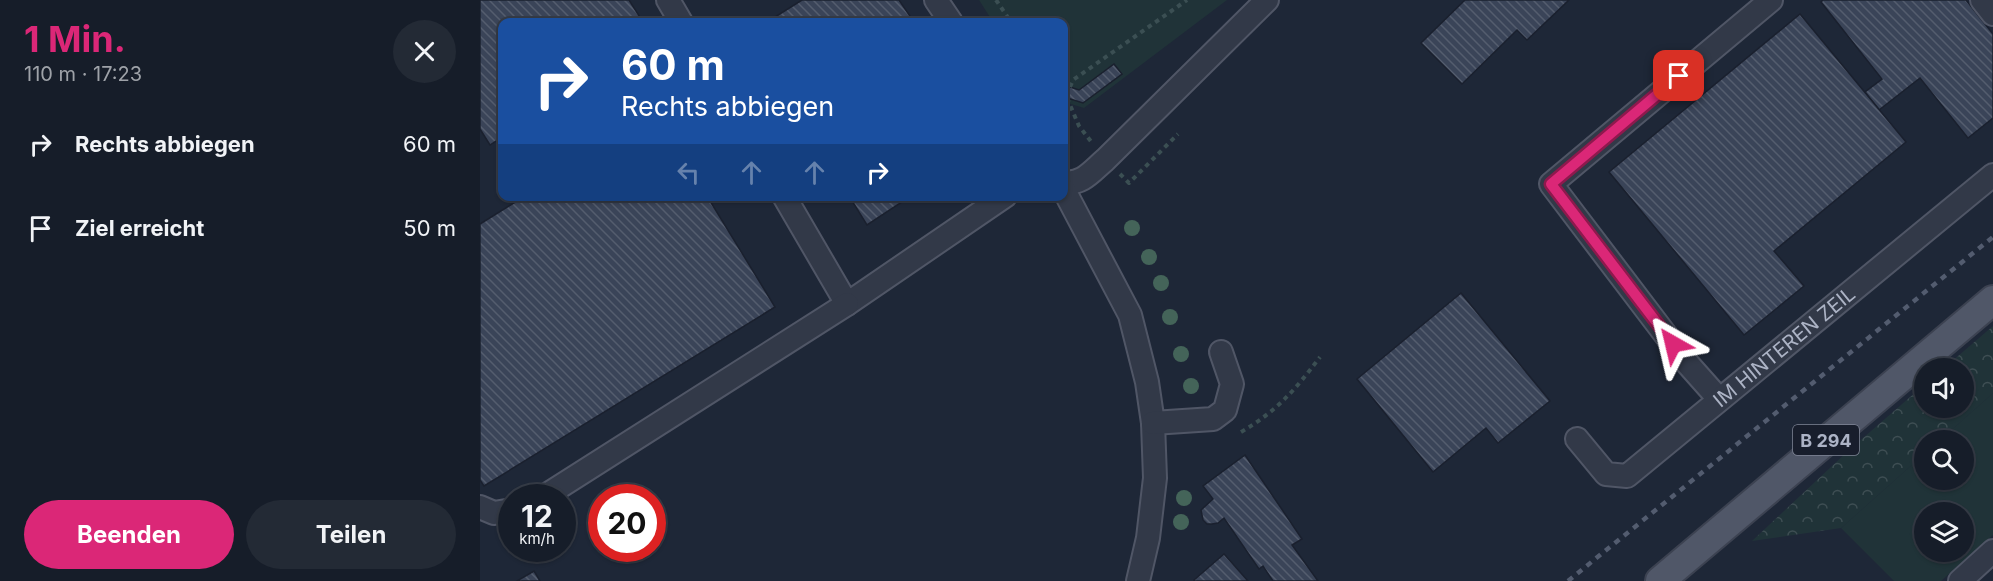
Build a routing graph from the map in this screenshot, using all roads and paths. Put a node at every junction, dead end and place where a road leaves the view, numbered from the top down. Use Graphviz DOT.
graph roads {
  1 [pos="668,0"];
  2 [pos="936,0"];
  3 [pos="996,0"];
  4 [pos="1187,0"];
  5 [pos="1267,0"];
  6 [pos="1771,0"];
  7 [pos="1982,0"];
  8 [pos="1993,14"];
  9 [pos="679,18"];
  10 [pos="948,18"];
  11 [pos="1008,18"];
  12 [pos="1068,80"];
  13 [pos="1072,80"];
  14 [pos="1070,87"];
  15 [pos="1178,134"];
  16 [pos="1993,175"];
  17 [pos="1068,183"];
  18 [pos="1129,183"];
  19 [pos="1068,198"];
  20 [pos="787,201"];
  21 [pos="998,201"];
  22 [pos="1993,300"];
  23 [pos="847,304"];
  24 [pos="1221,352"];
  25 [pos="1320,357"];
  26 [pos="1719,399"];
  27 [pos="1153,423"];
  28 [pos="1241,432"];
  29 [pos="1576,439"];
  30 [pos="564,484"];
  31 [pos="480,507"];
  32 [pos="498,512"];
  33 [pos="1993,551"];
  34 [pos="1138,581"];
  35 [pos="1660,581"];
  36 [pos="1960,581"];
  1 -- 9 [label="street"];
  2 -- 10 [label="street"];
  3 -- 11 [label="path"];
  4 -- 13 [label="path"];
  5 -- 17 [label="street"];
  6 -- 26 [label="street"];
  7 -- 8 [label="street"];
  12 -- 13 [label="path"];
  13 -- 14 [label="path"];
  15 -- 18 [label="path"];
  16 -- 26 [label="street, IM HINTEREN ZEIL"];
  19 -- 27 [label="street"];
  20 -- 23 [label="street"];
  21 -- 23 [label="street"];
  22 -- 35 [label="main road, B 294"];
  23 -- 30 [label="street"];
  24 -- 27 [label="street"];
  25 -- 28 [label="path"];
  26 -- 29 [label="street, IM HINTEREN ZEIL"];
  27 -- 34 [label="street"];
  31 -- 32 [label="street"];
  33 -- 36 [label="street"];
}
